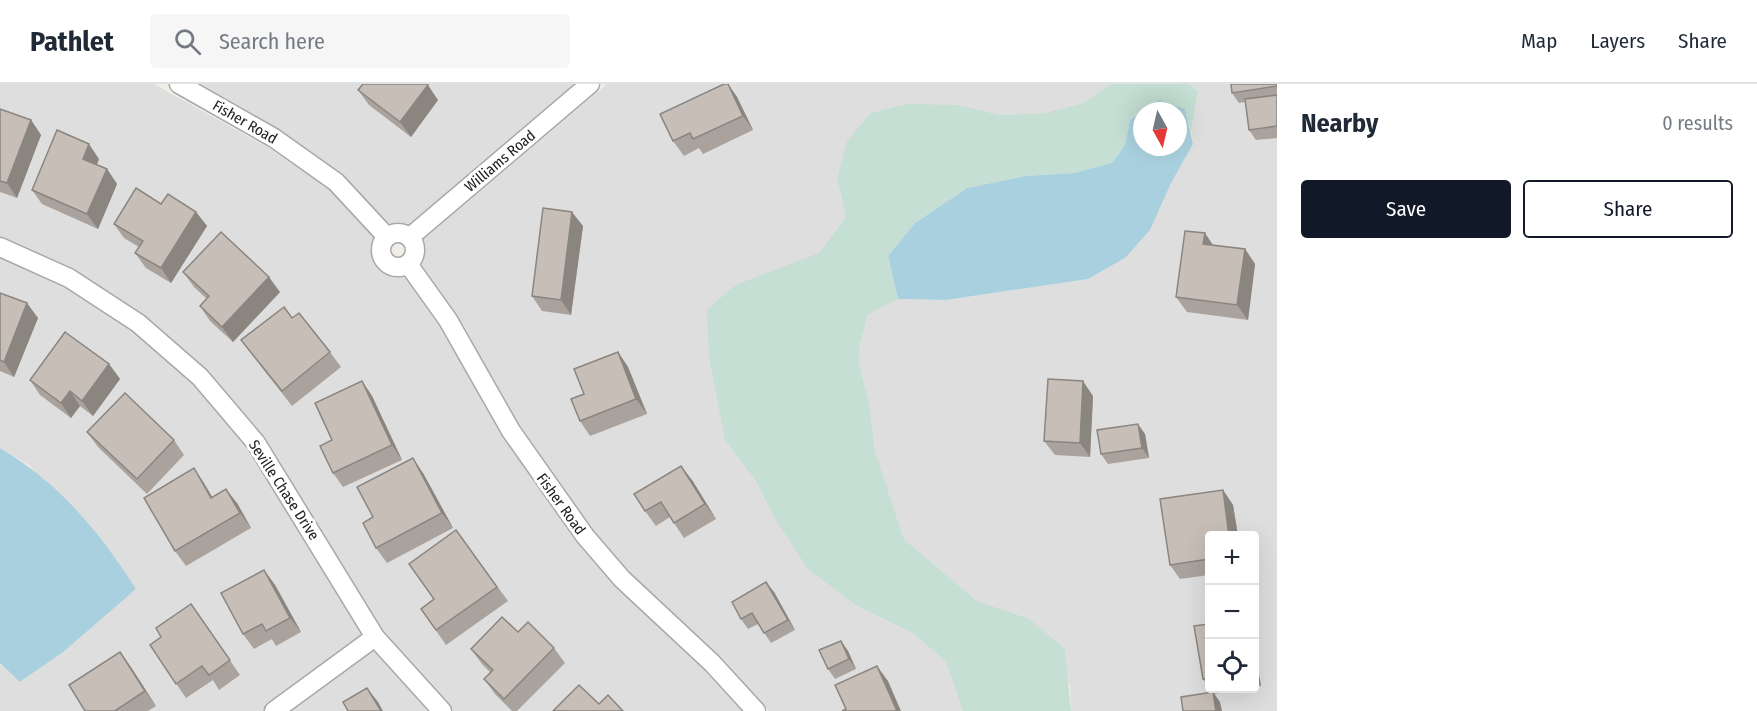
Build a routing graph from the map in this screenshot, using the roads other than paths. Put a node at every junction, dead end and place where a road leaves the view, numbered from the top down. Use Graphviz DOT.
graph roads {
  1 [pos="178,84"];
  2 [pos="590,84"];
  3 [pos="387,237"];
  4 [pos="410,237"];
  5 [pos="0,247"];
  6 [pos="408,264"];
  7 [pos="375,637"];
  8 [pos="274,711"];
  9 [pos="442,711"];
  10 [pos="756,711"];
  1 -- 3 [label="street, Fisher Road"];
  2 -- 4 [label="street, Williams Road"];
  3 -- 4 [label="street"];
  3 -- 6 [label="street"];
  4 -- 6 [label="street"];
  5 -- 7 [label="street, Seville Chase Drive"];
  6 -- 10 [label="street, Fisher Road"];
  7 -- 8 [label="street"];
  7 -- 9 [label="street, Seville Chase Drive"];
}
